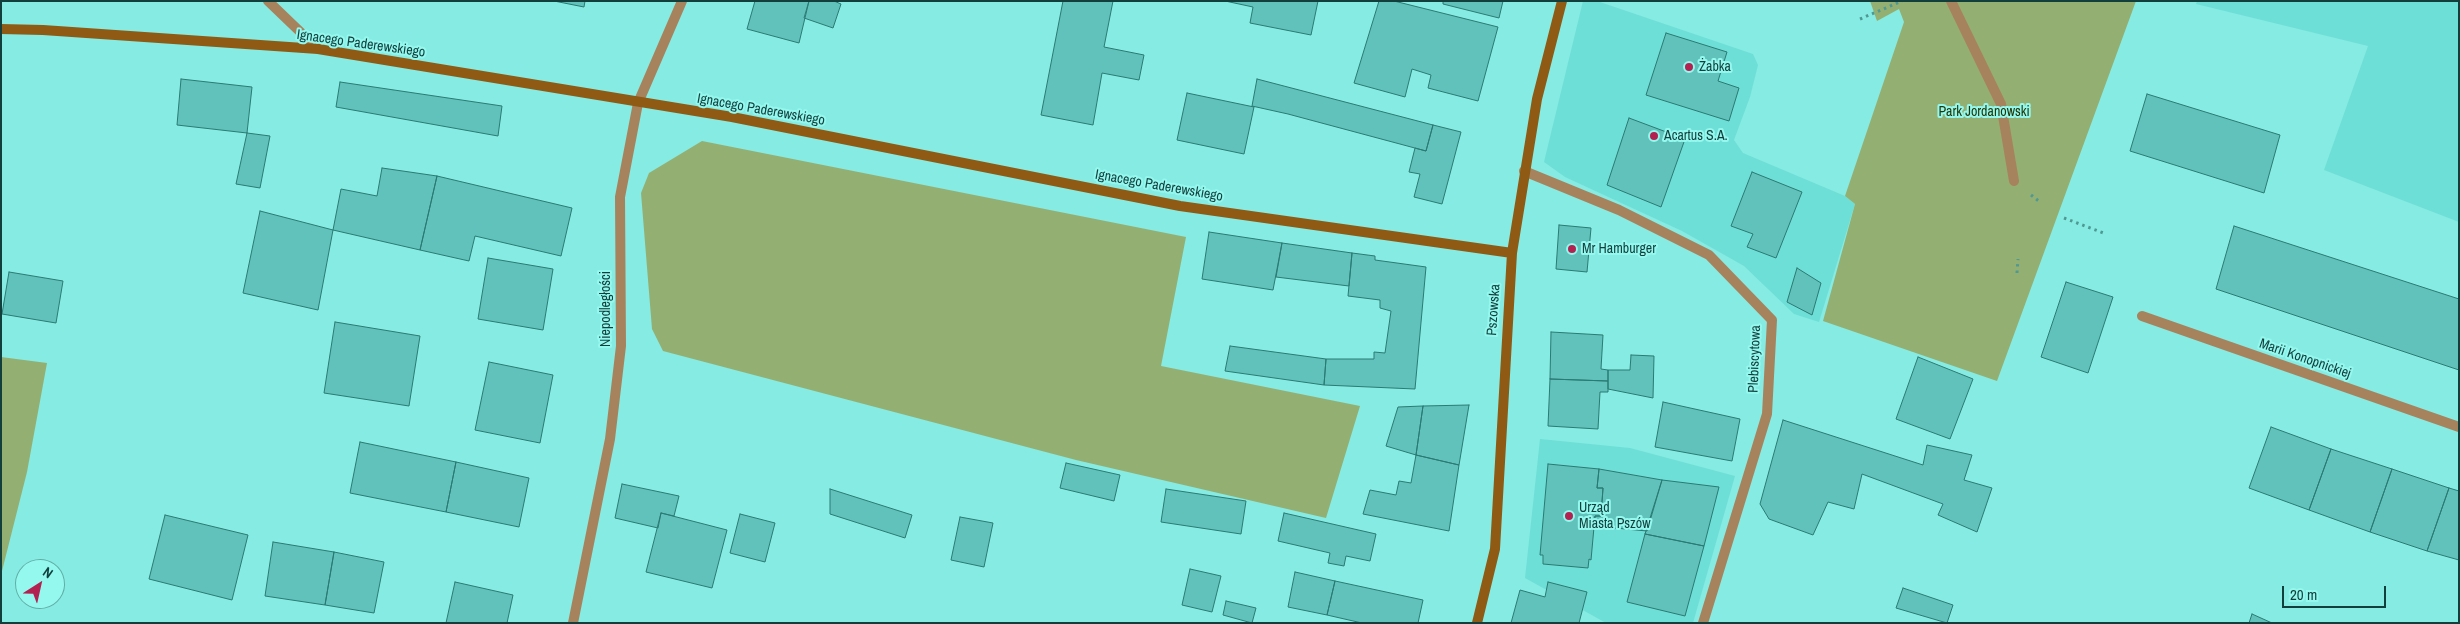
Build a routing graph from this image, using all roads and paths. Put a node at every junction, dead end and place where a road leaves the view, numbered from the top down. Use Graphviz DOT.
graph roads {
  1 [pos="268,1"];
  2 [pos="682,1"];
  3 [pos="1562,1"];
  4 [pos="1902,1"];
  5 [pos="1951,1"];
  6 [pos="1860,19"];
  7 [pos="1,29"];
  8 [pos="318,50"];
  9 [pos="638,103"];
  10 [pos="1524,171"];
  11 [pos="2014,181"];
  12 [pos="2064,218"];
  13 [pos="2106,234"];
  14 [pos="1512,253"];
  15 [pos="2018,259"];
  16 [pos="2017,272"];
  17 [pos="2142,316"];
  18 [pos="2459,427"];
  19 [pos="574,623"];
  20 [pos="1477,623"];
  21 [pos="1703,623"];
  1 -- 8 [label="street"];
  2 -- 9 [label="street, Niepodległości"];
  3 -- 10 [label="street, Pszowska"];
  4 -- 6 [label="path"];
  5 -- 11 [label="street"];
  7 -- 8 [label="street, Ignacego Paderewskiego"];
  8 -- 9 [label="street, Ignacego Paderewskiego"];
  9 -- 14 [label="street, Ignacego Paderewskiego"];
  9 -- 19 [label="street, Niepodległości"];
  10 -- 14 [label="street, Pszowska"];
  10 -- 21 [label="street, Plebiscytowa"];
  12 -- 13 [label="path"];
  14 -- 20 [label="street, Pszowska"];
  15 -- 16 [label="path"];
  17 -- 18 [label="street, Marii Konopnickiej"];
}
